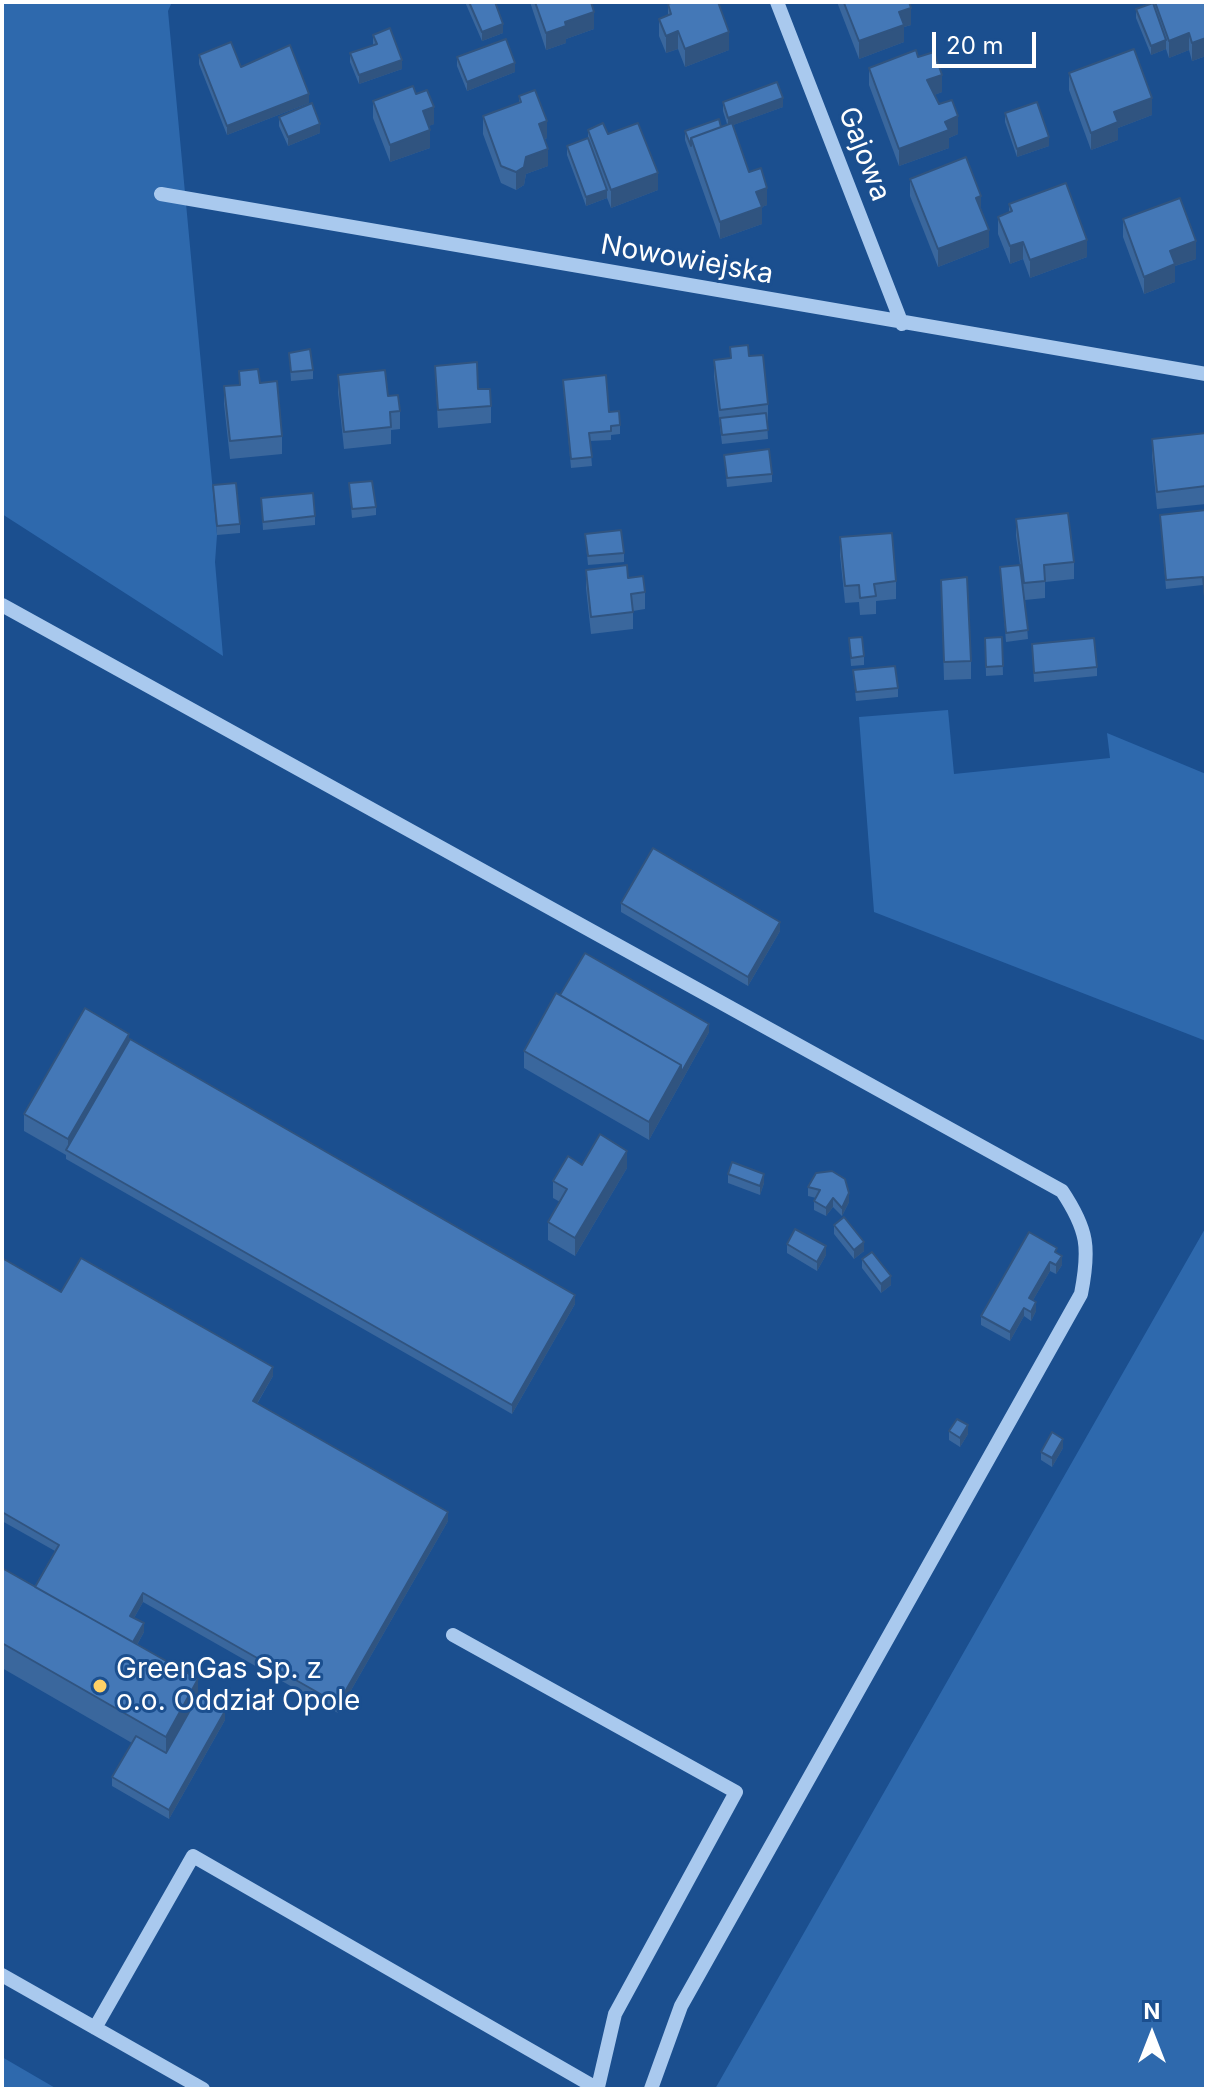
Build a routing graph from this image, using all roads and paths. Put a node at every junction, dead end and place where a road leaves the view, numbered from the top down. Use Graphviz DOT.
graph roads {
  1 [pos="777,2"];
  2 [pos="161,194"];
  3 [pos="902,324"];
  4 [pos="1206,374"];
  5 [pos="2,605"];
  6 [pos="453,1635"];
  7 [pos="2,1975"];
  8 [pos="95,2028"];
  9 [pos="598,2088"];
  10 [pos="203,2089"];
  11 [pos="651,2089"];
  1 -- 3 [label="street, Gajowa"];
  2 -- 3 [label="street, Nowowiejska"];
  3 -- 4 [label="street, Nowowiejska"];
  5 -- 11 [label="street"];
  6 -- 9 [label="street"];
  7 -- 8 [label="street"];
  8 -- 9 [label="street"];
  8 -- 10 [label="street"];
}
